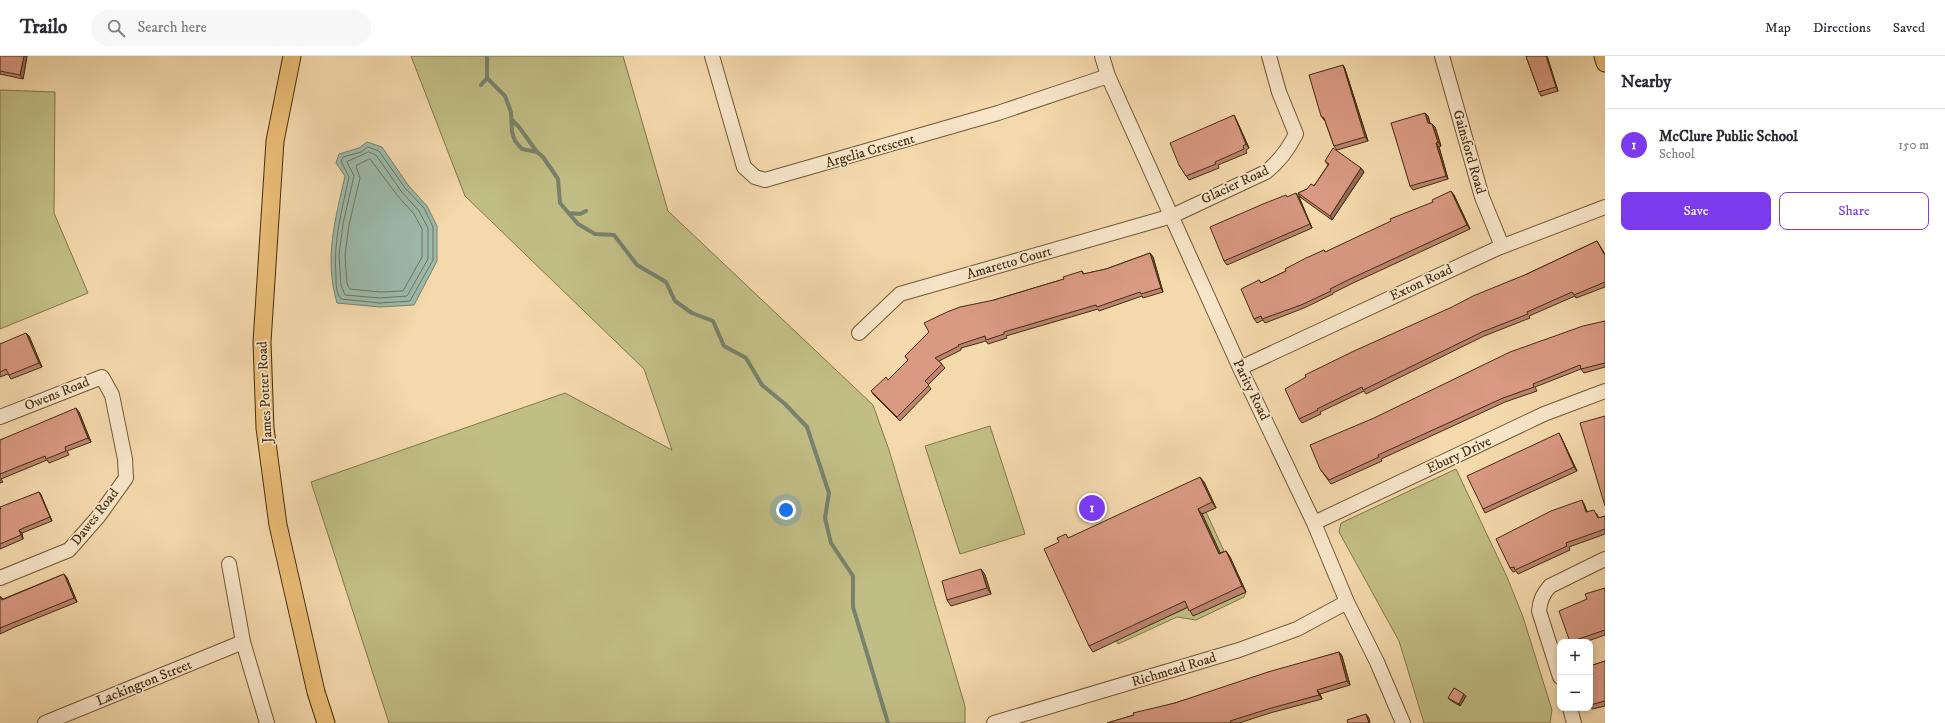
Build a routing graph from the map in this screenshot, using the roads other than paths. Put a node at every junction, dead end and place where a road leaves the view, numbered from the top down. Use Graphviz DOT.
graph roads {
  1 [pos="292,56"];
  2 [pos="712,56"];
  3 [pos="1102,56"];
  4 [pos="1269,56"];
  5 [pos="1442,56"];
  6 [pos="1603,56"];
  7 [pos="1605,63"];
  8 [pos="1108,76"];
  9 [pos="1605,206"];
  10 [pos="1172,216"];
  11 [pos="1502,246"];
  12 [pos="859,333"];
  13 [pos="1240,368"];
  14 [pos="1605,391"];
  15 [pos="0,417"];
  16 [pos="124,459"];
  17 [pos="1314,523"];
  18 [pos="1605,560"];
  19 [pos="228,564"];
  20 [pos="0,578"];
  21 [pos="1347,602"];
  22 [pos="243,642"];
  23 [pos="1559,675"];
  24 [pos="1571,711"];
  25 [pos="45,723"];
  26 [pos="268,723"];
  27 [pos="326,723"];
  28 [pos="994,723"];
  29 [pos="1403,723"];
  30 [pos="1574,723"];
  1 -- 27 [label="main road, James Potter Road"];
  2 -- 8 [label="street, Argelia Crescent"];
  3 -- 8 [label="street, Parity Road"];
  4 -- 10 [label="street, Glacier Road"];
  5 -- 11 [label="street, Gainsford Road"];
  6 -- 7 [label="main road"];
  8 -- 10 [label="street, Parity Road"];
  9 -- 11 [label="street, Exton Road"];
  10 -- 12 [label="street, Amaretto Court"];
  10 -- 13 [label="street, Parity Road"];
  11 -- 13 [label="street, Exton Road"];
  13 -- 17 [label="street, Parity Road"];
  14 -- 17 [label="street, Ebury Drive"];
  15 -- 16 [label="street, Owens Road"];
  16 -- 20 [label="street, Dawes Road"];
  17 -- 21 [label="street, Parity Road"];
  18 -- 23 [label="street"];
  19 -- 22 [label="street"];
  21 -- 28 [label="street, Richmead Road"];
  21 -- 29 [label="street, Parity Road"];
  22 -- 25 [label="street, Lackington Street"];
  22 -- 26 [label="street"];
  24 -- 30 [label="street"];
}
